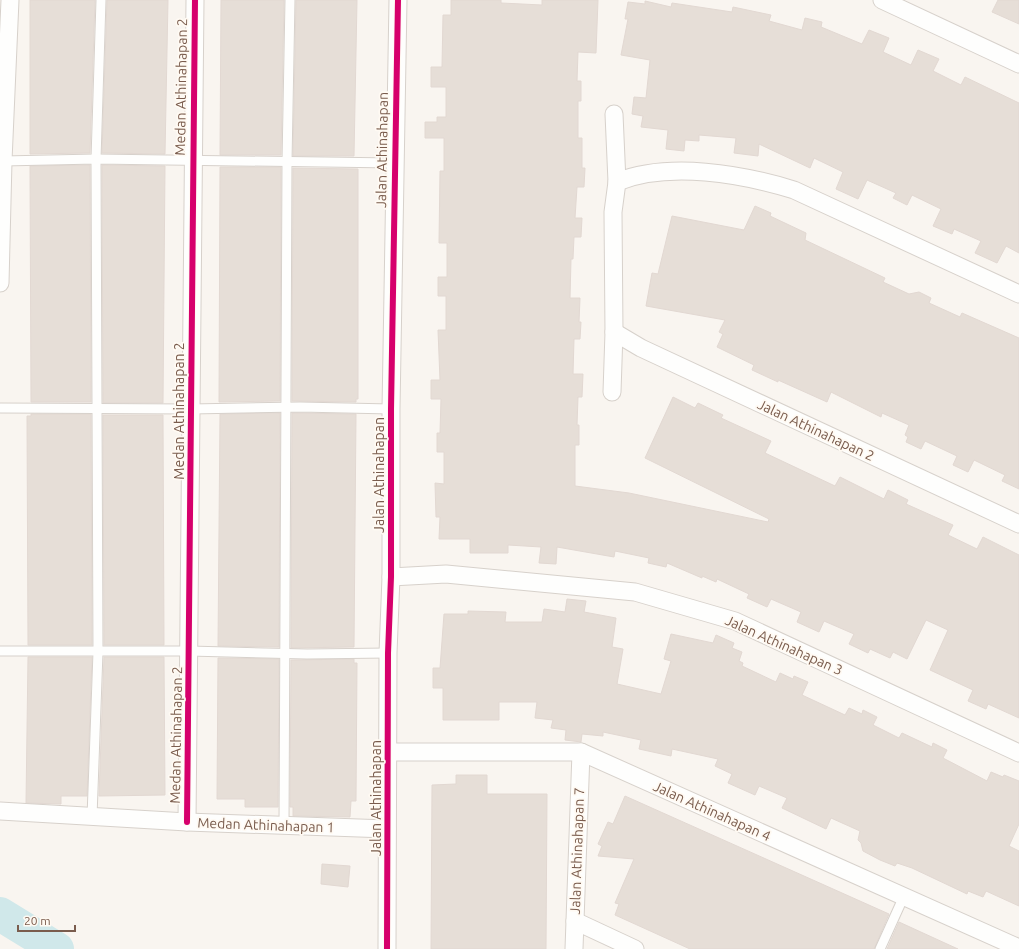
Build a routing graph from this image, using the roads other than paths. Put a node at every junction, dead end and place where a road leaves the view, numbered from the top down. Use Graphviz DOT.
graph roads {
  1 [pos="10,0"];
  2 [pos="101,0"];
  3 [pos="195,0"];
  4 [pos="290,0"];
  5 [pos="398,0"];
  6 [pos="882,0"];
  7 [pos="1019,64"];
  8 [pos="614,114"];
  9 [pos="96,159"];
  10 [pos="192,160"];
  11 [pos="3,161"];
  12 [pos="287,162"];
  13 [pos="394,163"];
  14 [pos="617,182"];
  15 [pos="0,283"];
  16 [pos="1019,294"];
  17 [pos="614,332"];
  18 [pos="612,392"];
  19 [pos="0,408"];
  20 [pos="98,408"];
  21 [pos="288,408"];
  22 [pos="191,409"];
  23 [pos="391,409"];
  24 [pos="1019,524"];
  25 [pos="391,577"];
  26 [pos="0,651"];
  27 [pos="189,651"];
  28 [pos="98,652"];
  29 [pos="285,653"];
  30 [pos="388,653"];
  31 [pos="388,752"];
  32 [pos="581,752"];
  33 [pos="1019,753"];
  34 [pos="0,811"];
  35 [pos="92,817"];
  36 [pos="187,822"];
  37 [pos="284,826"];
  38 [pos="387,829"];
  39 [pos="904,896"];
  40 [pos="574,920"];
  41 [pos="1019,948"];
  42 [pos="387,949"];
  43 [pos="574,949"];
  44 [pos="635,949"];
  45 [pos="880,949"];
  1 -- 11 [label="street"];
  2 -- 9 [label="lane"];
  3 -- 10 [label="street, Medan Athinahapan 2"];
  4 -- 12 [label="lane"];
  5 -- 13 [label="street, Jalan Athinahapan"];
  6 -- 7 [label="street"];
  8 -- 14 [label="street"];
  9 -- 10 [label="lane"];
  9 -- 11 [label="lane"];
  9 -- 20 [label="lane"];
  10 -- 12 [label="lane"];
  10 -- 22 [label="street, Medan Athinahapan 2"];
  11 -- 15 [label="street"];
  12 -- 13 [label="lane"];
  12 -- 21 [label="lane"];
  13 -- 23 [label="street, Jalan Athinahapan"];
  14 -- 16 [label="street"];
  14 -- 17 [label="street"];
  17 -- 18 [label="street"];
  17 -- 24 [label="street, Jalan Athinahapan 2"];
  19 -- 20 [label="lane"];
  20 -- 22 [label="lane"];
  20 -- 28 [label="lane"];
  21 -- 22 [label="lane"];
  21 -- 23 [label="lane"];
  21 -- 29 [label="lane"];
  22 -- 27 [label="street, Medan Athinahapan 2"];
  23 -- 25 [label="street, Jalan Athinahapan"];
  25 -- 30 [label="street, Jalan Athinahapan"];
  25 -- 33 [label="street, Jalan Athinahapan 3"];
  26 -- 28 [label="lane"];
  27 -- 28 [label="lane"];
  27 -- 29 [label="lane"];
  27 -- 36 [label="street, Medan Athinahapan 2"];
  28 -- 35 [label="lane"];
  29 -- 30 [label="lane"];
  29 -- 37 [label="lane"];
  30 -- 31 [label="street, Jalan Athinahapan"];
  31 -- 32 [label="street, Jalan Athinahapan 4"];
  31 -- 38 [label="street, Jalan Athinahapan"];
  32 -- 39 [label="street, Jalan Athinahapan 4"];
  32 -- 40 [label="street, Jalan Athinahapan 7"];
  34 -- 35 [label="street, Medan Athinahapan 1"];
  35 -- 36 [label="street, Medan Athinahapan 1"];
  36 -- 37 [label="street, Medan Athinahapan 1"];
  37 -- 38 [label="street, Medan Athinahapan 1"];
  38 -- 42 [label="street, Jalan Athinahapan"];
  39 -- 41 [label="street, Jalan Athinahapan 4"];
  39 -- 45 [label="lane"];
  40 -- 43 [label="street, Jalan Athinahapan 7"];
  40 -- 44 [label="street"];
}
